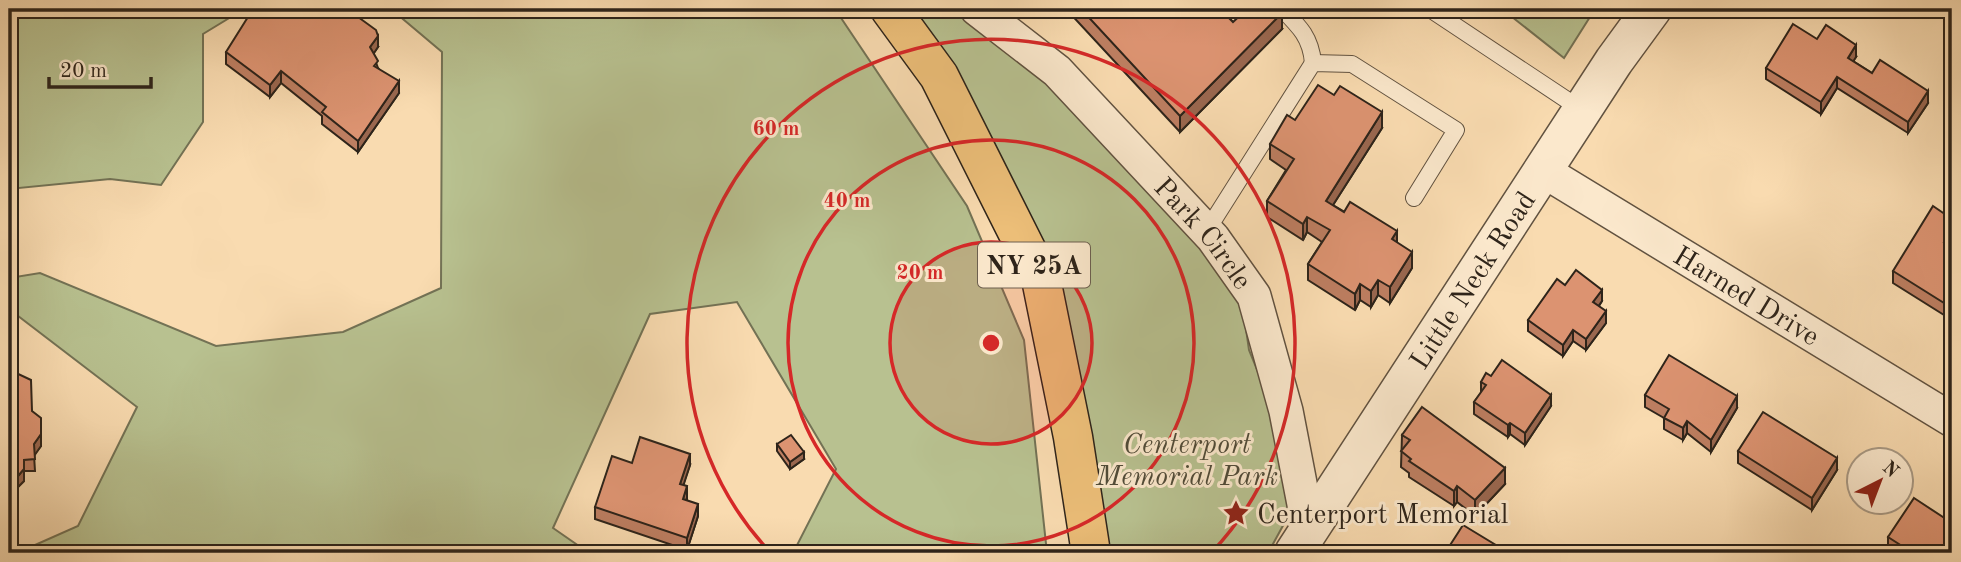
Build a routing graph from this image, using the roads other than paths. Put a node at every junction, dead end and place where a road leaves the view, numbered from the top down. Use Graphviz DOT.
graph roads {
  1 [pos="890,9"];
  2 [pos="1282,9"];
  3 [pos="1430,9"];
  4 [pos="1652,9"];
  5 [pos="988,12"];
  6 [pos="1314,63"];
  7 [pos="1582,110"];
  8 [pos="1542,170"];
  9 [pos="1414,198"];
  10 [pos="1206,232"];
  11 [pos="1952,420"];
  12 [pos="1302,542"];
  13 [pos="1091,553"];
  1 -- 13 [label="main road, NY 25A"];
  2 -- 6 [label="lane"];
  3 -- 7 [label="lane"];
  4 -- 7 [label="street, Little Neck Road"];
  5 -- 10 [label="street, Park Circle"];
  6 -- 9 [label="lane"];
  6 -- 10 [label="lane"];
  7 -- 8 [label="street, Little Neck Road"];
  8 -- 11 [label="street, Harned Drive"];
  8 -- 12 [label="street, Little Neck Road"];
  10 -- 12 [label="street, Park Circle"];
}
